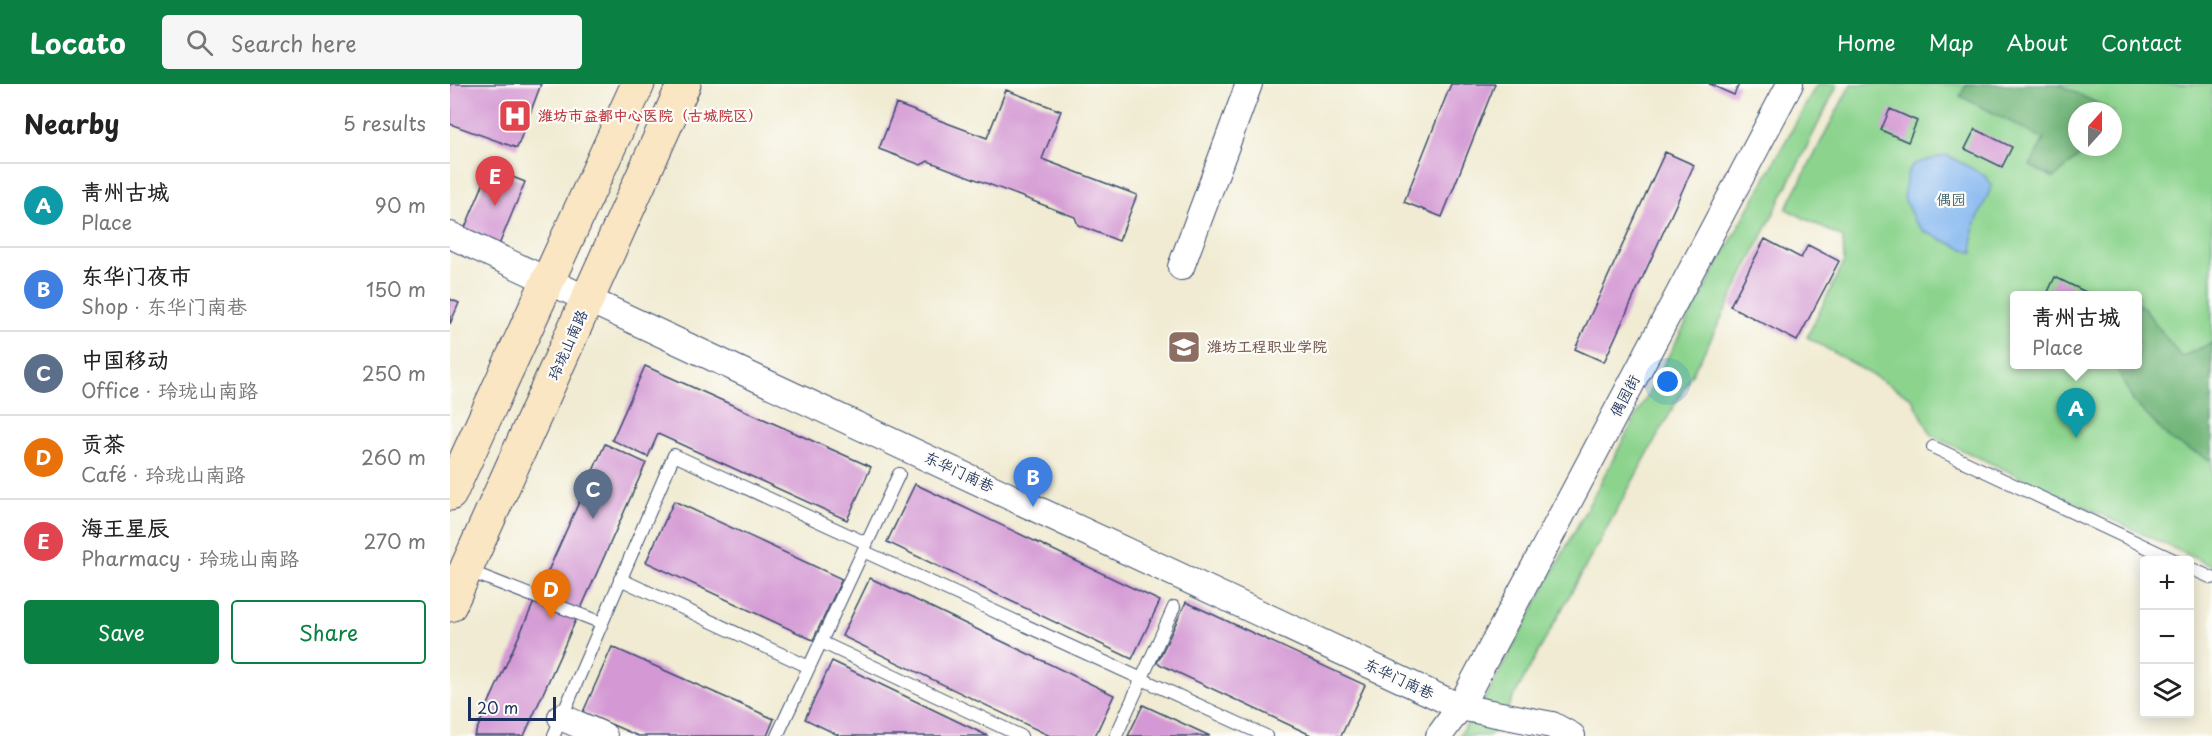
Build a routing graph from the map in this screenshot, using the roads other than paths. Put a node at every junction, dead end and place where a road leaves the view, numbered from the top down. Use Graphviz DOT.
graph roads {
  1 [pos="638,84"];
  2 [pos="684,84"];
  3 [pos="1249,84"];
  4 [pos="1790,84"];
  5 [pos="450,235"];
  6 [pos="1181,267"];
  7 [pos="549,280"];
  8 [pos="589,299"];
  9 [pos="1933,447"];
  10 [pos="898,474"];
  11 [pos="450,494"];
  12 [pos="864,547"];
  13 [pos="2164,556"];
  14 [pos="2194,569"];
  15 [pos="465,570"];
  16 [pos="2212,578"];
  17 [pos="621,579"];
  18 [pos="450,605"];
  19 [pos="1174,607"];
  20 [pos="602,623"];
  21 [pos="821,642"];
  22 [pos="809,667"];
  23 [pos="1142,678"];
  24 [pos="1460,707"];
  25 [pos="557,726"];
  26 [pos="782,735"];
  27 [pos="604,736"];
  28 [pos="1021,736"];
  29 [pos="1116,736"];
  30 [pos="1266,736"];
  31 [pos="1439,736"];
  32 [pos="1572,736"];
  1 -- 7 [label="main road"];
  2 -- 8 [label="main road, 玲珑山南路"];
  3 -- 6 [label="street"];
  4 -- 24 [label="street, 偶园街"];
  5 -- 7 [label="street, 东华门南巷"];
  7 -- 8 [label="street, 东华门南巷"];
  7 -- 11 [label="main road"];
  8 -- 15 [label="main road, 玲珑山南路"];
  8 -- 24 [label="street, 东华门南巷"];
  9 -- 13 [label="lane"];
  10 -- 12 [label="lane"];
  12 -- 17 [label="lane"];
  12 -- 21 [label="lane"];
  12 -- 23 [label="lane"];
  14 -- 16 [label="lane"];
  15 -- 18 [label="main road, 玲珑山南路"];
  15 -- 20 [label="lane"];
  17 -- 20 [label="lane"];
  17 -- 22 [label="lane"];
  19 -- 23 [label="lane"];
  20 -- 25 [label="lane"];
  21 -- 22 [label="lane"];
  21 -- 28 [label="lane"];
  22 -- 26 [label="lane"];
  23 -- 29 [label="lane"];
  23 -- 30 [label="lane"];
  24 -- 31 [label="street, 偶园街"];
  24 -- 32 [label="street, 东华门南巷"];
  25 -- 27 [label="street"];
}
